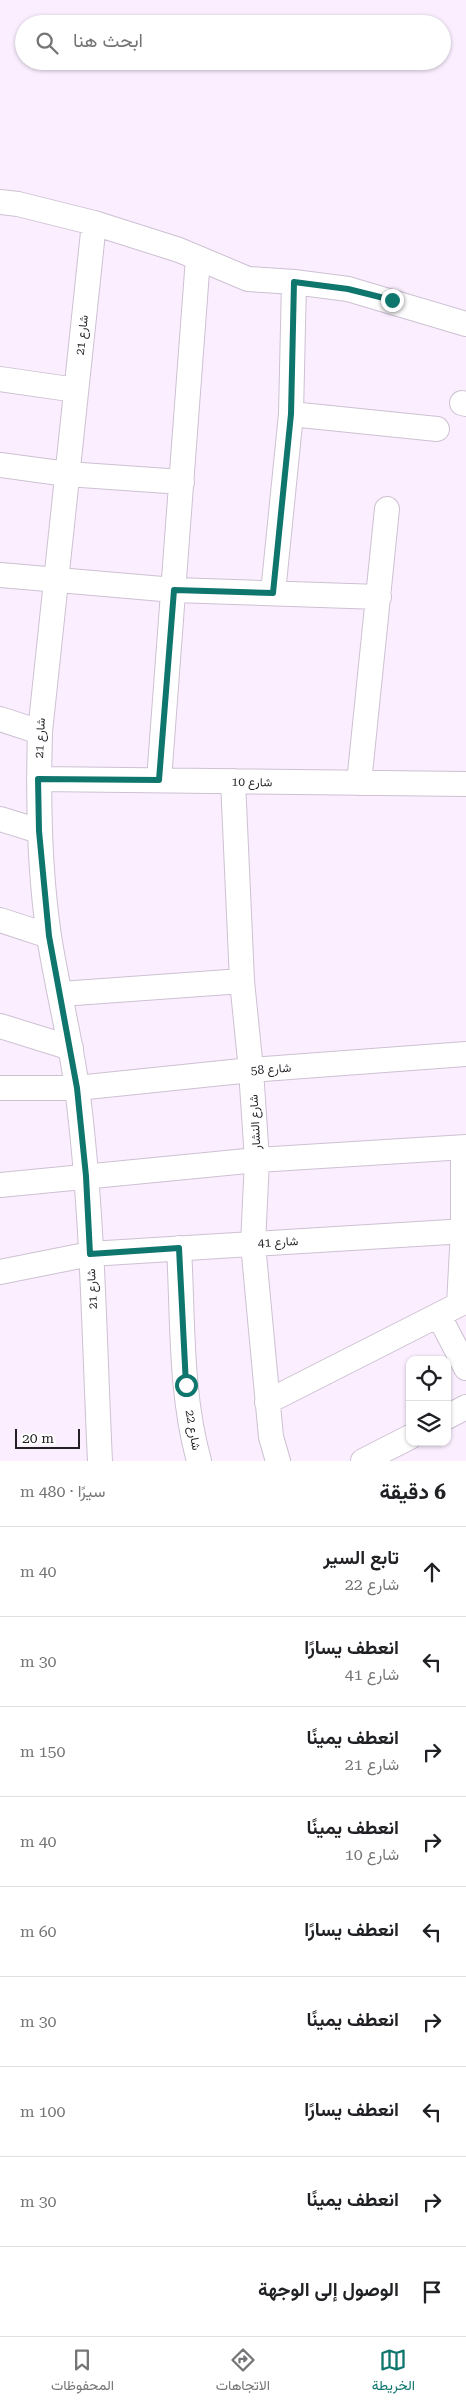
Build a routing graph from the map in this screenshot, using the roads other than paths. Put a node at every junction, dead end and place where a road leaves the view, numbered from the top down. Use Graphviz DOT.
graph roads {
  1 [pos="0,202"];
  2 [pos="94,223"];
  3 [pos="198,258"];
  4 [pos="294,282"];
  5 [pos="466,324"];
  6 [pos="0,379"];
  7 [pos="76,390"];
  8 [pos="291,414"];
  9 [pos="437,429"];
  10 [pos="0,465"];
  11 [pos="67,474"];
  12 [pos="182,482"];
  13 [pos="387,509"];
  14 [pos="0,575"];
  15 [pos="56,581"];
  16 [pos="174,590"];
  17 [pos="273,593"];
  18 [pos="379,597"];
  19 [pos="0,720"];
  20 [pos="40,732"];
  21 [pos="38,779"];
  22 [pos="159,780"];
  23 [pos="233,781"];
  24 [pos="359,783"];
  25 [pos="466,784"];
  26 [pos="0,819"];
  27 [pos="39,831"];
  28 [pos="0,920"];
  29 [pos="49,936"];
  30 [pos="242,981"];
  31 [pos="61,994"];
  32 [pos="0,1026"];
  33 [pos="70,1048"];
  34 [pos="466,1054"];
  35 [pos="251,1070"];
  36 [pos="0,1088"];
  37 [pos="77,1088"];
  38 [pos="464,1148"];
  39 [pos="257,1160"];
  40 [pos="86,1176"];
  41 [pos="0,1185"];
  42 [pos="464,1231"];
  43 [pos="254,1244"];
  44 [pos="179,1248"];
  45 [pos="90,1254"];
  46 [pos="0,1272"];
  47 [pos="455,1307"];
  48 [pos="466,1368"];
  49 [pos="267,1402"];
  50 [pos="466,1407"];
  51 [pos="451,1415"];
  52 [pos="406,1439"];
  53 [pos="100,1461"];
  54 [pos="199,1461"];
  55 [pos="278,1461"];
  56 [pos="363,1461"];
  1 -- 2 [label="street"];
  2 -- 3 [label="street"];
  2 -- 7 [label="street, شارع 21"];
  3 -- 4 [label="street"];
  3 -- 12 [label="street"];
  4 -- 5 [label="street"];
  4 -- 8 [label="street"];
  6 -- 7 [label="street"];
  7 -- 11 [label="street, شارع 21"];
  8 -- 9 [label="street"];
  8 -- 17 [label="street"];
  10 -- 11 [label="street"];
  11 -- 12 [label="street"];
  11 -- 15 [label="street, شارع 21"];
  12 -- 16 [label="street"];
  13 -- 18 [label="street"];
  14 -- 15 [label="street"];
  15 -- 16 [label="street"];
  15 -- 20 [label="street, شارع 21"];
  16 -- 17 [label="street"];
  16 -- 22 [label="street"];
  17 -- 18 [label="street"];
  18 -- 24 [label="street"];
  19 -- 20 [label="street"];
  20 -- 21 [label="street, شارع 21"];
  21 -- 22 [label="street, شارع 10"];
  21 -- 27 [label="street, شارع 21"];
  22 -- 23 [label="street, شارع 10"];
  23 -- 24 [label="street, شارع 10"];
  23 -- 30 [label="street, شارع النشار"];
  24 -- 25 [label="street, شارع 10"];
  26 -- 27 [label="street"];
  27 -- 29 [label="street, شارع 21"];
  28 -- 29 [label="street"];
  29 -- 31 [label="street, شارع 21"];
  30 -- 31 [label="street"];
  30 -- 35 [label="street, شارع النشار"];
  31 -- 33 [label="street, شارع 21"];
  32 -- 33 [label="street"];
  33 -- 37 [label="street, شارع 21"];
  34 -- 35 [label="street, شارع 58"];
  35 -- 37 [label="street, شارع 58"];
  35 -- 39 [label="street, شارع النشار"];
  36 -- 37 [label="street, شارع 58"];
  37 -- 40 [label="street, شارع 21"];
  38 -- 39 [label="street"];
  38 -- 42 [label="street"];
  39 -- 40 [label="street"];
  39 -- 43 [label="street, شارع النشار"];
  40 -- 41 [label="street"];
  40 -- 45 [label="street, شارع 21"];
  42 -- 43 [label="street, شارع 41"];
  42 -- 47 [label="street"];
  43 -- 44 [label="street, شارع 41"];
  43 -- 49 [label="street, شارع النشار"];
  44 -- 45 [label="street, شارع 41"];
  44 -- 54 [label="street, شارع 22"];
  45 -- 46 [label="street, شارع 41"];
  45 -- 53 [label="street, شارع 21"];
  47 -- 48 [label="street"];
  47 -- 49 [label="street"];
  49 -- 55 [label="street, شارع النشار"];
  50 -- 51 [label="street"];
  52 -- 56 [label="street"];
}
